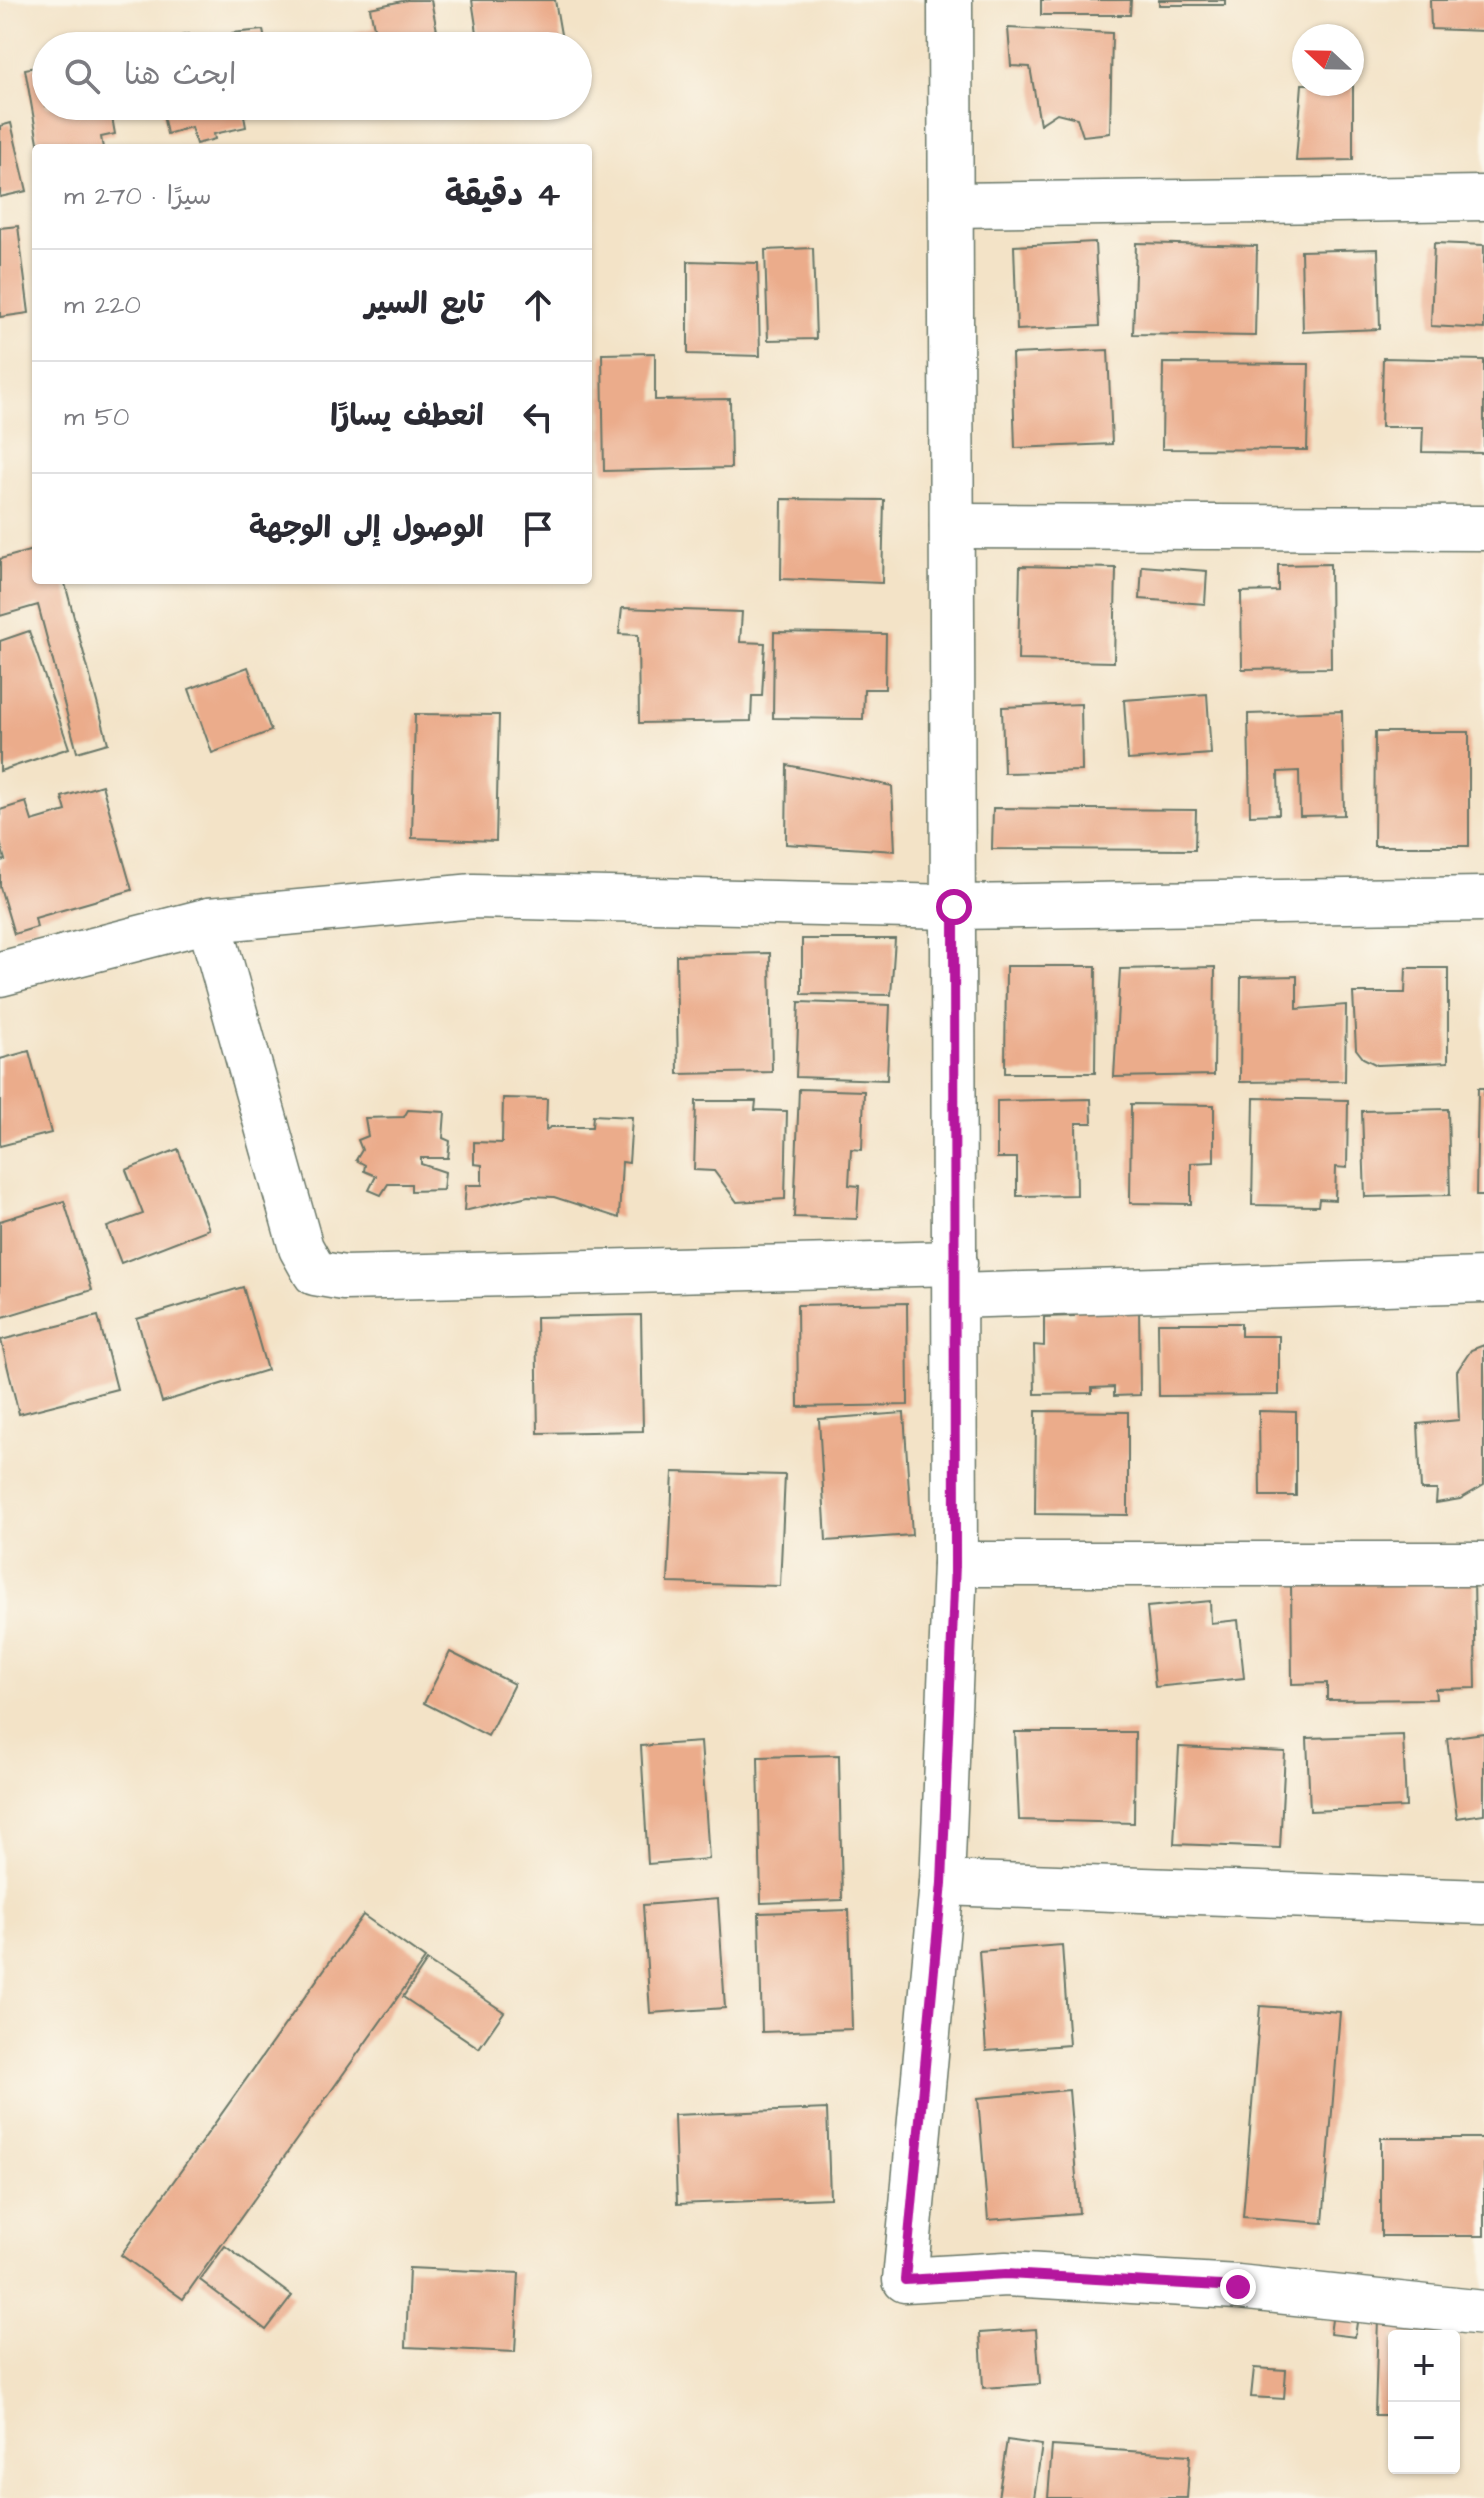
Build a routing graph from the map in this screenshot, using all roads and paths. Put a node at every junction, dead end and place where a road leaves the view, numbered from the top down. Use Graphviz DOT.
graph roads {
  1 [pos="950,0"];
  2 [pos="1484,198"];
  3 [pos="951,205"];
  4 [pos="952,526"];
  5 [pos="1484,528"];
  6 [pos="1484,899"];
  7 [pos="954,907"];
  8 [pos="209,920"];
  9 [pos="0,974"];
  10 [pos="955,1279"];
  11 [pos="1484,1280"];
  12 [pos="955,1564"];
  13 [pos="1484,1564"];
  14 [pos="942,1883"];
  15 [pos="1484,1902"];
  16 [pos="1484,2313"];
  1 -- 3 [label="street"];
  2 -- 3 [label="street"];
  3 -- 4 [label="street"];
  4 -- 5 [label="street"];
  4 -- 7 [label="street"];
  6 -- 7 [label="street"];
  7 -- 8 [label="street"];
  7 -- 10 [label="street"];
  8 -- 9 [label="street"];
  8 -- 10 [label="street"];
  10 -- 11 [label="street"];
  10 -- 12 [label="street"];
  12 -- 13 [label="street"];
  12 -- 14 [label="street"];
  14 -- 15 [label="street"];
  14 -- 16 [label="street"];
}
